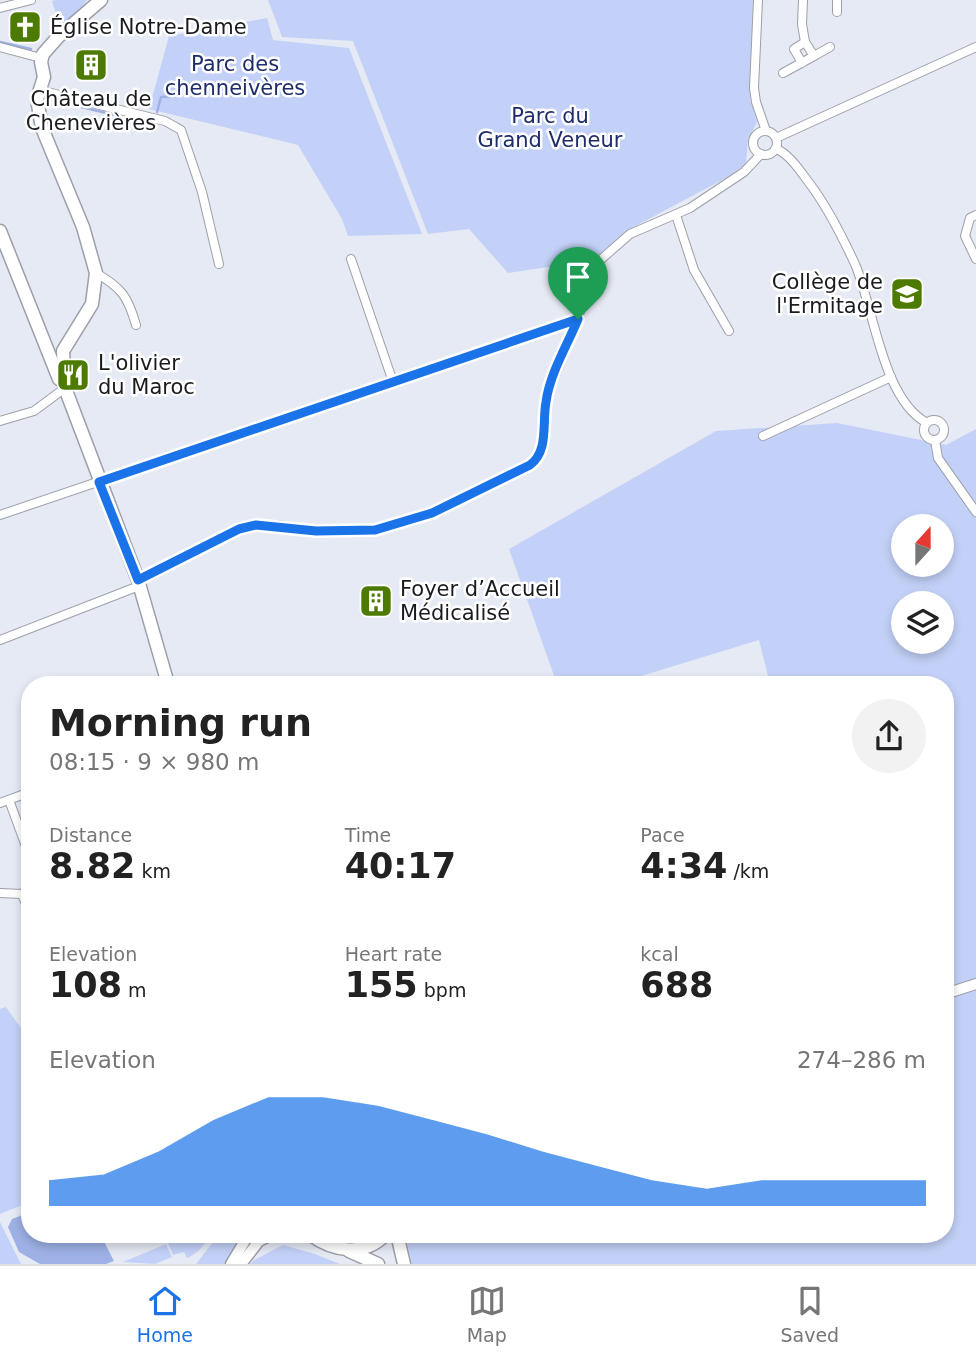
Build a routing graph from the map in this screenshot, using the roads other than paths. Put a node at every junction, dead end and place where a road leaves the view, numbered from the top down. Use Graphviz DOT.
graph roads {
  1 [pos="31,0"];
  2 [pos="101,0"];
  3 [pos="758,0"];
  4 [pos="803,0"];
  5 [pos="837,0"];
  6 [pos="0,8"];
  7 [pos="837,12"];
  8 [pos="806,42"];
  9 [pos="0,47"];
  10 [pos="830,47"];
  11 [pos="976,47"];
  12 [pos="814,56"];
  13 [pos="41,58"];
  14 [pos="802,63"];
  15 [pos="783,73"];
  16 [pos="39,90"];
  17 [pos="766,131"];
  18 [pos="776,138"];
  19 [pos="777,149"];
  20 [pos="761,155"];
  21 [pos="676,215"];
  22 [pos="976,215"];
  23 [pos="0,231"];
  24 [pos="5,258"];
  25 [pos="351,259"];
  26 [pos="976,259"];
  27 [pos="219,264"];
  28 [pos="96,273"];
  29 [pos="578,319"];
  30 [pos="136,326"];
  31 [pos="729,331"];
  32 [pos="62,351"];
  33 [pos="49,354"];
  34 [pos="891,377"];
  35 [pos="393,382"];
  36 [pos="65,388"];
  37 [pos="0,421"];
  38 [pos="927,423"];
  39 [pos="763,436"];
  40 [pos="935,440"];
  41 [pos="99,482"];
  42 [pos="976,512"];
  43 [pos="0,515"];
  44 [pos="139,583"];
  45 [pos="0,640"];
  46 [pos="166,676"];
  47 [pos="21,795"];
  48 [pos="4,802"];
  49 [pos="21,839"];
  50 [pos="0,893"];
  51 [pos="21,894"];
  52 [pos="976,984"];
  53 [pos="954,991"];
  54 [pos="244,1243"];
  55 [pos="257,1243"];
  56 [pos="324,1243"];
  57 [pos="374,1243"];
  58 [pos="399,1243"];
  59 [pos="346,1250"];
  60 [pos="231,1264"];
  61 [pos="240,1264"];
  62 [pos="377,1264"];
  63 [pos="404,1264"];
  1 -- 6 [label="street"];
  2 -- 13 [label="main road"];
  3 -- 17 [label="street"];
  4 -- 8 [label="street"];
  5 -- 7 [label="street"];
  8 -- 12 [label="street"];
  8 -- 14 [label="street"];
  9 -- 13 [label="street"];
  10 -- 12 [label="street"];
  11 -- 18 [label="street"];
  12 -- 14 [label="street"];
  13 -- 16 [label="main road"];
  14 -- 15 [label="street"];
  16 -- 27 [label="street"];
  16 -- 28 [label="main road"];
  17 -- 18 [label="street"];
  17 -- 20 [label="street"];
  18 -- 19 [label="street"];
  19 -- 20 [label="street"];
  19 -- 34 [label="street"];
  20 -- 21 [label="street"];
  21 -- 29 [label="street"];
  21 -- 31 [label="street"];
  22 -- 26 [label="street"];
  23 -- 24 [label="main road"];
  24 -- 33 [label="main road"];
  25 -- 35 [label="street"];
  28 -- 30 [label="street"];
  28 -- 32 [label="main road"];
  29 -- 35 [label="street"];
  29 -- 44 [label="street"];
  32 -- 33 [label="main road"];
  32 -- 36 [label="main road"];
  33 -- 36 [label="main road"];
  34 -- 38 [label="street"];
  34 -- 39 [label="street"];
  35 -- 41 [label="street"];
  36 -- 37 [label="street"];
  36 -- 41 [label="main road"];
  38 -- 40 [label="street"];
  38 -- 40 [label="street"];
  40 -- 42 [label="street"];
  41 -- 43 [label="street"];
  41 -- 44 [label="main road"];
  44 -- 45 [label="street"];
  44 -- 46 [label="main road"];
  47 -- 48 [label="street"];
  48 -- 49 [label="street"];
  50 -- 51 [label="street"];
  52 -- 53 [label="street"];
  54 -- 60 [label="main road"];
  55 -- 61 [label="main road"];
  56 -- 59 [label="main road"];
  57 -- 59 [label="main road"];
  58 -- 63 [label="main road"];
  59 -- 62 [label="main road"];
}
